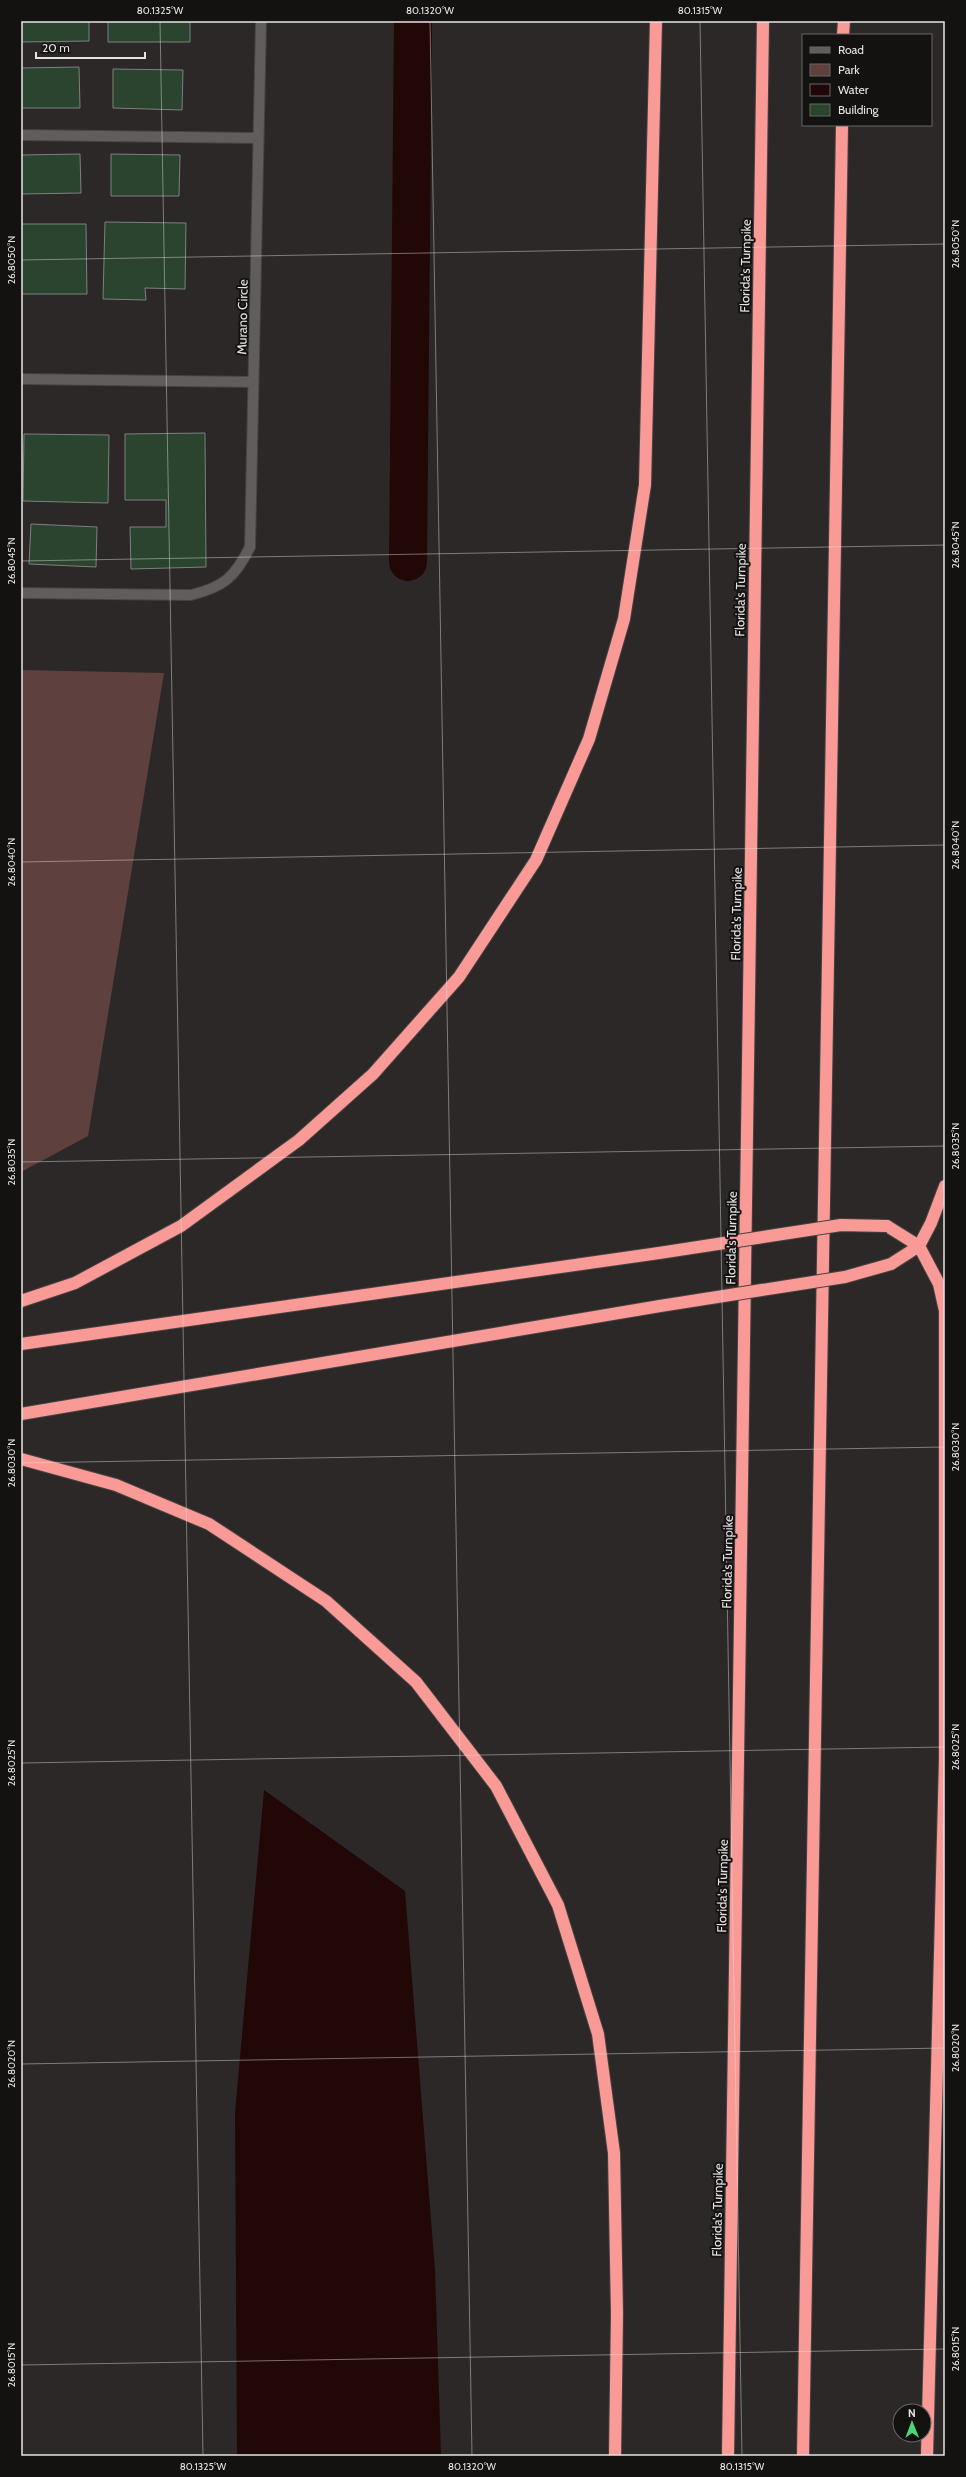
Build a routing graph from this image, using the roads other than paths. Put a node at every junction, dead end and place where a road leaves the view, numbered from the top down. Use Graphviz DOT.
graph roads {
  1 [pos="261,21"];
  2 [pos="656,21"];
  3 [pos="763,21"];
  4 [pos="844,21"];
  5 [pos="843,34"];
  6 [pos="842,126"];
  7 [pos="21,135"];
  8 [pos="258,138"];
  9 [pos="21,379"];
  10 [pos="253,382"];
  11 [pos="21,593"];
  12 [pos="945,1186"];
  13 [pos="919,1246"];
  14 [pos="21,1301"];
  15 [pos="21,1344"];
  16 [pos="21,1414"];
  17 [pos="21,1459"];
  18 [pos="615,2456"];
  19 [pos="728,2456"];
  20 [pos="803,2456"];
  21 [pos="927,2456"];
  1 -- 8 [label="street, Murano Circle"];
  2 -- 14 [label="highway"];
  3 -- 19 [label="highway, Florida's Turnpike"];
  4 -- 5 [label="highway"];
  6 -- 20 [label="highway"];
  7 -- 8 [label="street"];
  8 -- 10 [label="street, Murano Circle"];
  9 -- 10 [label="street"];
  10 -- 11 [label="street, Murano Circle"];
  12 -- 13 [label="highway"];
  13 -- 15 [label="highway, bridge"];
  13 -- 16 [label="highway, bridge"];
  13 -- 21 [label="highway"];
  17 -- 18 [label="highway"];
}
